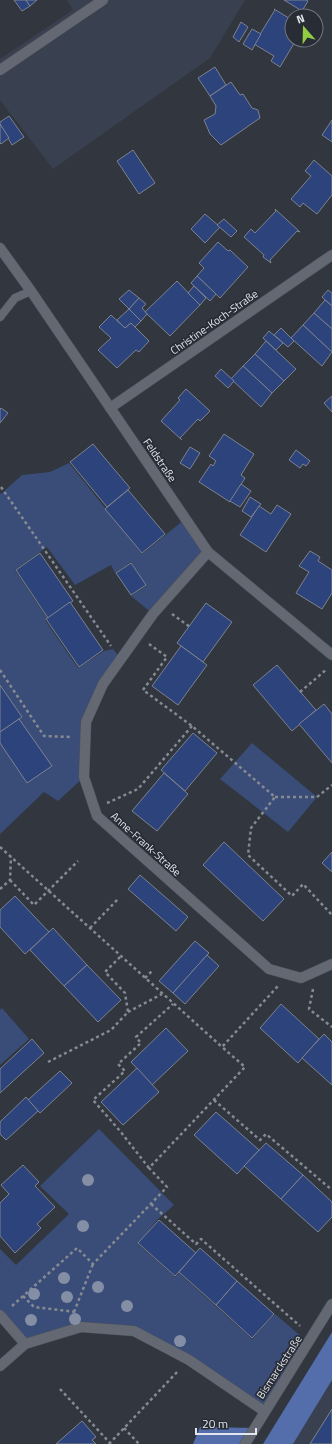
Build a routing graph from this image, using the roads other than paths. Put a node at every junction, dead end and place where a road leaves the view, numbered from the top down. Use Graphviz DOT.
graph roads {
  1 [pos="103,0"];
  2 [pos="0,70"];
  3 [pos="0,248"];
  4 [pos="332,255"];
  5 [pos="31,291"];
  6 [pos="0,317"];
  7 [pos="110,408"];
  8 [pos="208,552"];
  9 [pos="332,655"];
  10 [pos="332,964"];
  11 [pos="332,1304"];
  12 [pos="0,1315"];
  13 [pos="25,1344"];
  14 [pos="0,1366"];
  15 [pos="264,1411"];
  16 [pos="245,1444"];
  1 -- 2 [label="street"];
  3 -- 5 [label="street, Feldstraße"];
  4 -- 7 [label="street, Christine-Koch-Straße"];
  5 -- 6 [label="lane"];
  5 -- 7 [label="street, Feldstraße"];
  7 -- 8 [label="street, Feldstraße"];
  8 -- 9 [label="street, Feldstraße"];
  8 -- 10 [label="street, Anne-Frank-Straße"];
  11 -- 15 [label="street, Bismarckstraße"];
  12 -- 13 [label="street"];
  13 -- 14 [label="street"];
  13 -- 15 [label="street"];
  15 -- 16 [label="street, Bismarckstraße"];
}
